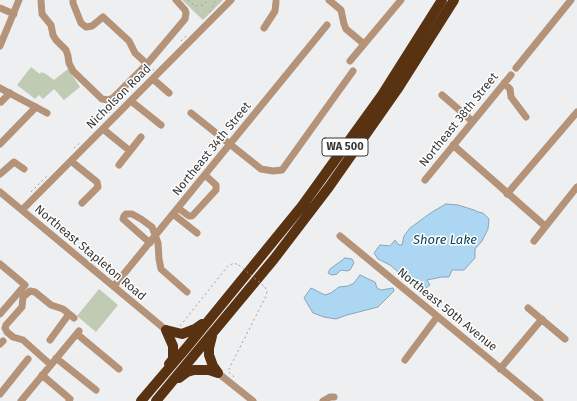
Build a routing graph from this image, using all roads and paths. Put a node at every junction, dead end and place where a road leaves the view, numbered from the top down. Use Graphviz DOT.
graph roads {
  1 [pos="19,0"];
  2 [pos="41,0"];
  3 [pos="73,0"];
  4 [pos="176,0"];
  5 [pos="188,0"];
  6 [pos="208,0"];
  7 [pos="231,0"];
  8 [pos="329,0"];
  9 [pos="401,0"];
  10 [pos="442,0"];
  11 [pos="454,0"];
  12 [pos="571,0"];
  13 [pos="276,1"];
  14 [pos="0,8"];
  15 [pos="14,14"];
  16 [pos="328,25"];
  17 [pos="264,28"];
  18 [pos="364,44"];
  19 [pos="0,46"];
  20 [pos="350,61"];
  21 [pos="147,64"];
  22 [pos="516,68"];
  23 [pos="353,71"];
  24 [pos="511,75"];
  25 [pos="153,79"];
  26 [pos="504,83"];
  27 [pos="0,88"];
  28 [pos="10,93"];
  29 [pos="169,93"];
  30 [pos="442,94"];
  31 [pos="131,101"];
  32 [pos="1,102"];
  33 [pos="36,107"];
  34 [pos="577,112"];
  35 [pos="47,113"];
  36 [pos="191,113"];
  37 [pos="526,117"];
  38 [pos="472,121"];
  39 [pos="161,125"];
  40 [pos="103,129"];
  41 [pos="141,137"];
  42 [pos="0,144"];
  43 [pos="230,145"];
  44 [pos="453,145"];
  45 [pos="130,151"];
  46 [pos="71,161"];
  47 [pos="119,165"];
  48 [pos="24,169"];
  49 [pos="0,174"];
  50 [pos="205,175"];
  51 [pos="425,180"];
  52 [pos="577,187"];
  53 [pos="0,192"];
  54 [pos="507,194"];
  55 [pos="82,203"];
  56 [pos="22,210"];
  57 [pos="176,211"];
  58 [pos="544,226"];
  59 [pos="197,233"];
  60 [pos="156,236"];
  61 [pos="340,236"];
  62 [pos="534,241"];
  63 [pos="150,242"];
  64 [pos="0,264"];
  65 [pos="114,286"];
  66 [pos="238,286"];
  67 [pos="187,292"];
  68 [pos="528,308"];
  69 [pos="0,314"];
  70 [pos="437,317"];
  71 [pos="542,319"];
  72 [pos="180,327"];
  73 [pos="166,330"];
  74 [pos="213,334"];
  75 [pos="565,339"];
  76 [pos="50,340"];
  77 [pos="56,358"];
  78 [pos="28,359"];
  79 [pos="405,360"];
  80 [pos="51,365"];
  81 [pos="119,369"];
  82 [pos="500,369"];
  83 [pos="218,373"];
  84 [pos="42,375"];
  85 [pos="233,376"];
  86 [pos="96,390"];
  87 [pos="0,394"];
  88 [pos="334,397"];
  89 [pos="21,401"];
  90 [pos="69,401"];
  91 [pos="140,401"];
  92 [pos="156,401"];
  93 [pos="253,401"];
  94 [pos="323,401"];
  95 [pos="540,401"];
  1 -- 15 [label="street"];
  2 -- 21 [label="street"];
  3 -- 21 [label="street"];
  4 -- 21 [label="street"];
  5 -- 6 [label="path"];
  7 -- 25 [label="street, Nicholson Road"];
  8 -- 18 [label="street"];
  9 -- 18 [label="street"];
  10 -- 66 [label="highway, WA 500"];
  11 -- 74 [label="highway, WA 500"];
  12 -- 22 [label="street"];
  13 -- 17 [label="street"];
  14 -- 15 [label="street"];
  15 -- 19 [label="street"];
  16 -- 43 [label="street, Northeast 34th Street"];
  18 -- 20 [label="street"];
  23 -- 43 [label="street"];
  24 -- 26 [label="street, Northeast 38th Street"];
  25 -- 29 [label="street"];
  25 -- 31 [label="street, Nicholson Road"];
  26 -- 37 [label="street"];
  26 -- 38 [label="street, Northeast 38th Street"];
  27 -- 28 [label="street"];
  28 -- 32 [label="street"];
  28 -- 33 [label="street"];
  30 -- 38 [label="street"];
  31 -- 39 [label="street"];
  31 -- 40 [label="street, Nicholson Road"];
  33 -- 35 [label="street"];
  33 -- 42 [label="street"];
  34 -- 54 [label="street"];
  36 -- 43 [label="street"];
  38 -- 44 [label="street, Northeast 38th Street"];
  40 -- 45 [label="street"];
  40 -- 46 [label="street, Nicholson Road"];
  41 -- 45 [label="street"];
  43 -- 50 [label="street, Northeast 34th Street"];
  44 -- 51 [label="street, Northeast 38th Street"];
  44 -- 54 [label="street"];
  45 -- 47 [label="street"];
  46 -- 55 [label="street"];
  46 -- 56 [label="street, Nicholson Road"];
  48 -- 49 [label="street"];
  50 -- 57 [label="street, Northeast 34th Street"];
  50 -- 57 [label="street"];
  52 -- 58 [label="street"];
  53 -- 56 [label="street, Northeast Stapleton Road"];
  54 -- 58 [label="street"];
  56 -- 65 [label="street, Northeast Stapleton Road"];
  57 -- 59 [label="street"];
  57 -- 60 [label="street, Northeast 34th Street"];
  58 -- 62 [label="street"];
  60 -- 63 [label="street, Northeast 34th Street"];
  60 -- 63 [label="street"];
  60 -- 67 [label="street"];
  61 -- 70 [label="street, Northeast 50th Avenue"];
  63 -- 65 [label="street, Northeast 34th Street"];
  64 -- 69 [label="street"];
  65 -- 73 [label="street, Northeast Stapleton Road"];
  66 -- 73 [label="highway"];
  66 -- 91 [label="highway, WA 500"];
  68 -- 71 [label="street"];
  70 -- 79 [label="street"];
  70 -- 82 [label="street, Northeast 50th Avenue"];
  71 -- 75 [label="street"];
  71 -- 82 [label="street"];
  72 -- 85 [label="path, bridge"];
  73 -- 91 [label="highway"];
  74 -- 83 [label="highway"];
  74 -- 92 [label="highway, WA 500"];
  76 -- 80 [label="street"];
  77 -- 80 [label="street"];
  77 -- 81 [label="street"];
  77 -- 86 [label="street"];
  78 -- 87 [label="street"];
  80 -- 84 [label="street"];
  82 -- 95 [label="street, Northeast 50th Avenue"];
  83 -- 92 [label="highway"];
  83 -- 93 [label="street"];
  84 -- 89 [label="street"];
  84 -- 90 [label="street"];
  88 -- 94 [label="street"];
}
